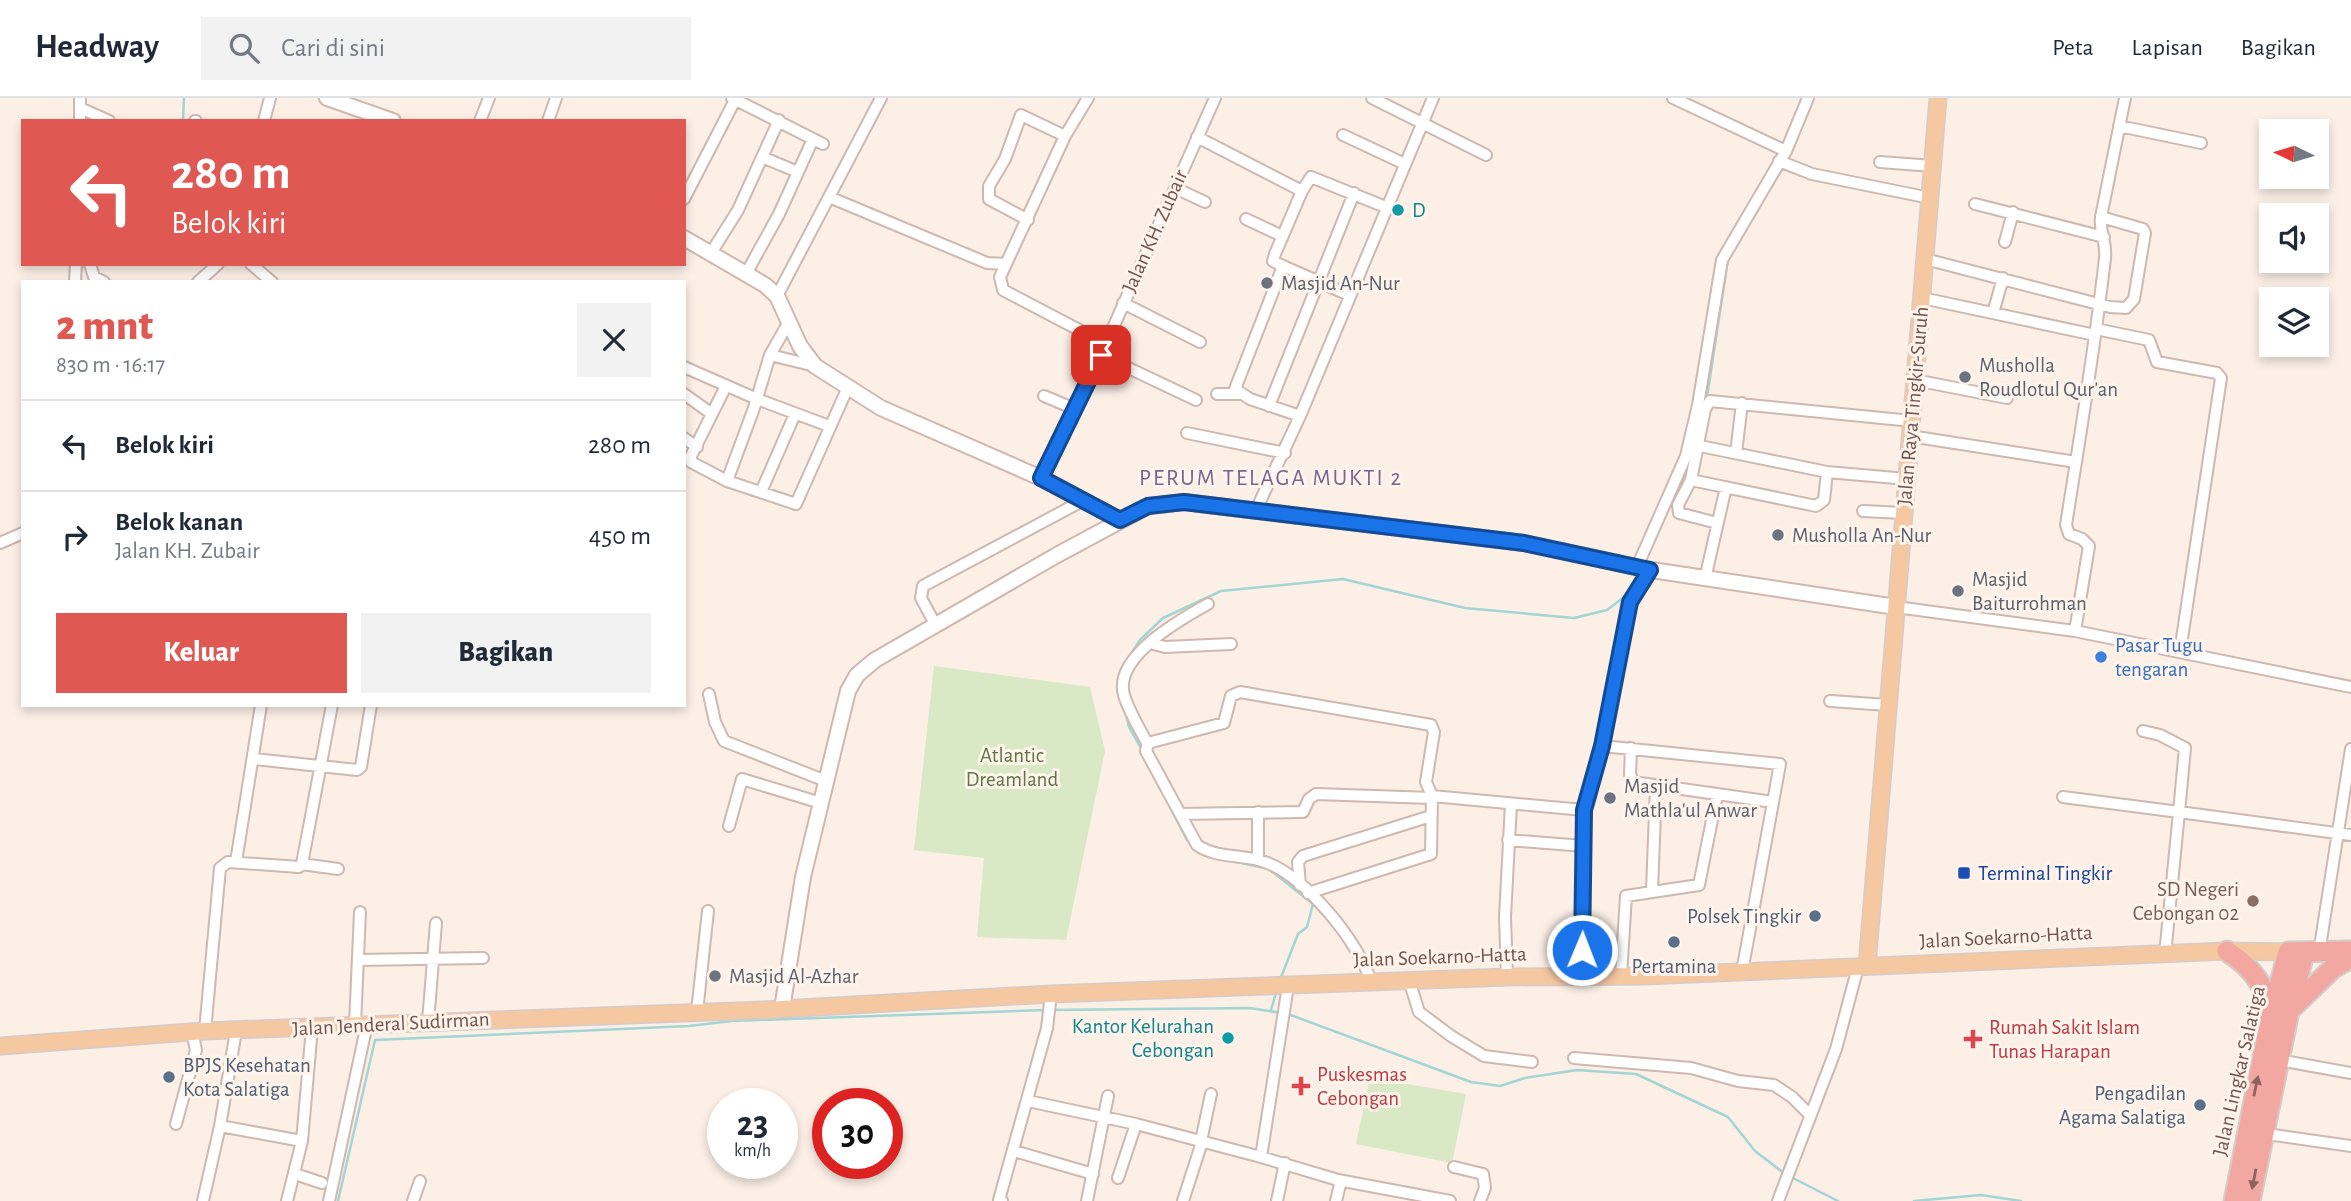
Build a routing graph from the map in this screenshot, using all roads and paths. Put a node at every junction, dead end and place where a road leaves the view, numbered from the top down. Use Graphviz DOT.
graph roads {
  1 [pos="270,98"];
  2 [pos="327,98"];
  3 [pos="489,98"];
  4 [pos="556,98"];
  5 [pos="881,98"];
  6 [pos="1088,98"];
  7 [pos="1214,98"];
  8 [pos="1372,98"];
  9 [pos="1433,98"];
  10 [pos="1673,98"];
  11 [pos="1808,98"];
  12 [pos="1938,98"];
  13 [pos="2125,98"];
  14 [pos="734,99"];
  15 [pos="80,103"];
  16 [pos="351,103"];
  17 [pos="106,119"];
  18 [pos="265,119"];
  19 [pos="388,119"];
  20 [pos="481,119"];
  21 [pos="549,119"];
  22 [pos="779,120"];
  23 [pos="1422,123"];
  24 [pos="2119,126"];
  25 [pos="1343,135"];
  26 [pos="1065,136"];
  27 [pos="1198,137"];
  28 [pos="2201,143"];
  29 [pos="1786,151"];
  30 [pos="1486,155"];
  31 [pos="762,157"];
  32 [pos="1880,162"];
  33 [pos="1783,163"];
  34 [pos="1405,164"];
  35 [pos="1933,166"];
  36 [pos="798,173"];
  37 [pos="1175,188"];
  38 [pos="1302,191"];
  39 [pos="1354,193"];
  40 [pos="686,195"];
  41 [pos="829,197"];
  42 [pos="1930,198"];
  43 [pos="1205,202"];
  44 [pos="1975,204"];
  45 [pos="1388,208"];
  46 [pos="2013,212"];
  47 [pos="2101,217"];
  48 [pos="1246,219"];
  49 [pos="1028,220"];
  50 [pos="1282,236"];
  51 [pos="2104,237"];
  52 [pos="686,239"];
  53 [pos="2005,242"];
  54 [pos="711,253"];
  55 [pos="1925,259"];
  56 [pos="1006,264"];
  57 [pos="91,266"];
  58 [pos="216,266"];
  59 [pos="253,266"];
  60 [pos="1283,266"];
  61 [pos="747,272"];
  62 [pos="2003,278"];
  63 [pos="100,280"];
  64 [pos="200,280"];
  65 [pos="270,280"];
  66 [pos="1318,282"];
  67 [pos="1349,295"];
  68 [pos="777,296"];
  69 [pos="1922,298"];
  70 [pos="1123,303"];
  71 [pos="2100,304"];
  72 [pos="1993,313"];
  73 [pos="789,320"];
  74 [pos="2095,332"];
  75 [pos="1200,342"];
  76 [pos="1106,344"];
  77 [pos="770,355"];
  78 [pos="1101,355"];
  79 [pos="815,366"];
  80 [pos="686,368"];
  81 [pos="1915,380"];
  82 [pos="726,386"];
  83 [pos="848,387"];
  84 [pos="1217,394"];
  85 [pos="1240,394"];
  86 [pos="686,395"];
  87 [pos="1045,396"];
  88 [pos="2007,398"];
  89 [pos="757,399"];
  90 [pos="1196,400"];
  91 [pos="1742,403"];
  92 [pos="1269,406"];
  93 [pos="1075,409"];
  94 [pos="712,414"];
  95 [pos="794,414"];
  96 [pos="1300,416"];
  97 [pos="829,426"];
  98 [pos="1911,429"];
  99 [pos="1186,433"];
  100 [pos="686,439"];
  101 [pos="1700,446"];
  102 [pos="697,447"];
  103 [pos="1285,453"];
  104 [pos="1736,453"];
  105 [pos="1691,458"];
  106 [pos="2076,461"];
  107 [pos="1827,472"];
  108 [pos="1041,478"];
  109 [pos="1907,478"];
  110 [pos="1690,480"];
  111 [pos="727,481"];
  112 [pos="1726,487"];
  113 [pos="761,492"];
  114 [pos="1084,500"];
  115 [pos="1256,510"];
  116 [pos="1863,510"];
  117 [pos="1904,513"];
  118 [pos="1120,520"];
  119 [pos="1717,523"];
  120 [pos="21,534"];
  121 [pos="0,543"];
  122 [pos="1643,568"];
  123 [pos="1705,579"];
  124 [pos="1208,604"];
  125 [pos="1896,607"];
  126 [pos="935,624"];
  127 [pos="2075,631"];
  128 [pos="1150,643"];
  129 [pos="1231,645"];
  130 [pos="2180,652"];
  131 [pos="2351,687"];
  132 [pos="709,694"];
  133 [pos="1830,701"];
  134 [pos="1888,705"];
  135 [pos="261,707"];
  136 [pos="332,707"];
  137 [pos="371,707"];
  138 [pos="2143,731"];
  139 [pos="1147,745"];
  140 [pos="1602,746"];
  141 [pos="1630,748"];
  142 [pos="2351,749"];
  143 [pos="254,760"];
  144 [pos="323,768"];
  145 [pos="826,781"];
  146 [pos="1656,786"];
  147 [pos="1717,795"];
  148 [pos="1432,797"];
  149 [pos="2063,797"];
  150 [pos="1773,802"];
  151 [pos="821,803"];
  152 [pos="1511,804"];
  153 [pos="1584,810"];
  154 [pos="2179,812"];
  155 [pos="1258,813"];
  156 [pos="1180,814"];
  157 [pos="1431,816"];
  158 [pos="729,826"];
  159 [pos="2338,834"];
  160 [pos="2351,835"];
  161 [pos="1508,840"];
  162 [pos="1584,846"];
  163 [pos="1258,860"];
  164 [pos="236,862"];
  165 [pos="302,864"];
  166 [pos="338,869"];
  167 [pos="1304,889"];
  168 [pos="1653,891"];
  169 [pos="360,912"];
  170 [pos="708,912"];
  171 [pos="436,923"];
  172 [pos="2227,951"];
  173 [pos="2351,951"];
  174 [pos="2304,952"];
  175 [pos="2165,955"];
  176 [pos="483,958"];
  177 [pos="2351,958"];
  178 [pos="358,960"];
  179 [pos="433,960"];
  180 [pos="1862,966"];
  181 [pos="1742,972"];
  182 [pos="1581,975"];
  183 [pos="1621,975"];
  184 [pos="1507,977"];
  185 [pos="1409,980"];
  186 [pos="1371,982"];
  187 [pos="1281,986"];
  188 [pos="1051,998"];
  189 [pos="782,1009"];
  190 [pos="697,1012"];
  191 [pos="2288,1016"];
  192 [pos="428,1022"];
  193 [pos="361,1024"];
  194 [pos="312,1028"];
  195 [pos="236,1031"];
  196 [pos="2268,1031"];
  197 [pos="199,1032"];
  198 [pos="0,1046"];
  199 [pos="1574,1058"];
  200 [pos="2279,1060"];
  201 [pos="1532,1062"];
  202 [pos="2351,1073"];
  203 [pos="1211,1094"];
  204 [pos="1108,1096"];
  205 [pos="1028,1101"];
  206 [pos="1810,1115"];
  207 [pos="1103,1116"];
  208 [pos="176,1124"];
  209 [pos="1136,1125"];
  210 [pos="220,1126"];
  211 [pos="2256,1133"];
  212 [pos="302,1141"];
  213 [pos="1201,1142"];
  214 [pos="2351,1146"];
  215 [pos="1014,1151"];
  216 [pos="1261,1157"];
  217 [pos="1285,1163"];
  218 [pos="1454,1167"];
  219 [pos="295,1174"];
  220 [pos="1093,1174"];
  221 [pos="1118,1178"];
  222 [pos="1338,1180"];
  223 [pos="420,1181"];
  224 [pos="322,1183"];
  225 [pos="334,1200"];
  226 [pos="202,1201"];
  227 [pos="287,1201"];
  228 [pos="413,1201"];
  229 [pos="1000,1201"];
  230 [pos="1087,1201"];
  231 [pos="1183,1201"];
  232 [pos="1277,1201"];
  233 [pos="1336,1201"];
  234 [pos="1450,1201"];
  235 [pos="1480,1201"];
  236 [pos="1778,1201"];
  237 [pos="2234,1201"];
  238 [pos="2250,1201"];
  1 -- 18 [label="street"];
  2 -- 16 [label="street"];
  3 -- 20 [label="street"];
  4 -- 21 [label="street"];
  5 -- 41 [label="street"];
  6 -- 26 [label="street"];
  7 -- 27 [label="street, Jalan KH. Zubair"];
  8 -- 23 [label="street"];
  9 -- 23 [label="street"];
  10 -- 29 [label="street"];
  11 -- 29 [label="street"];
  12 -- 35 [label="main road, Jalan Raya Tingkir-Suruh"];
  13 -- 24 [label="street"];
  14 -- 22 [label="street"];
  14 -- 40 [label="street"];
  15 -- 17 [label="street"];
  16 -- 19 [label="street"];
  22 -- 31 [label="street"];
  22 -- 36 [label="street"];
  23 -- 30 [label="street"];
  23 -- 34 [label="street"];
  24 -- 28 [label="street"];
  24 -- 47 [label="street"];
  25 -- 34 [label="street"];
  26 -- 49 [label="street"];
  26 -- 49 [label="street"];
  27 -- 37 [label="street, Jalan KH. Zubair"];
  27 -- 38 [label="street"];
  29 -- 33 [label="street"];
  31 -- 36 [label="street"];
  31 -- 54 [label="street"];
  32 -- 35 [label="street"];
  33 -- 42 [label="street"];
  33 -- 105 [label="street"];
  34 -- 45 [label="street"];
  35 -- 42 [label="main road, Jalan Raya Tingkir-Suruh"];
  36 -- 61 [label="street"];
  37 -- 43 [label="street"];
  37 -- 70 [label="street, Jalan KH. Zubair"];
  38 -- 39 [label="street"];
  38 -- 50 [label="street"];
  39 -- 45 [label="street"];
  39 -- 66 [label="street"];
  41 -- 56 [label="street"];
  41 -- 68 [label="street"];
  42 -- 55 [label="main road, Jalan Raya Tingkir-Suruh"];
  44 -- 46 [label="street"];
  45 -- 67 [label="street"];
  46 -- 51 [label="street"];
  46 -- 53 [label="street"];
  47 -- 51 [label="street"];
  47 -- 71 [label="street"];
  48 -- 50 [label="street"];
  49 -- 56 [label="street"];
  50 -- 60 [label="street"];
  51 -- 71 [label="street"];
  52 -- 54 [label="street"];
  54 -- 61 [label="street"];
  55 -- 62 [label="street"];
  55 -- 69 [label="main road, Jalan Raya Tingkir-Suruh"];
  56 -- 76 [label="street"];
  57 -- 63 [label="street"];
  58 -- 64 [label="street"];
  59 -- 65 [label="street"];
  60 -- 66 [label="street"];
  60 -- 85 [label="street"];
  61 -- 68 [label="street"];
  62 -- 71 [label="street"];
  62 -- 72 [label="street"];
  66 -- 67 [label="street"];
  66 -- 92 [label="street"];
  67 -- 96 [label="street"];
  68 -- 73 [label="street"];
  69 -- 72 [label="street"];
  69 -- 81 [label="main road, Jalan Raya Tingkir-Suruh"];
  70 -- 75 [label="street"];
  70 -- 76 [label="street, Jalan KH. Zubair"];
  71 -- 74 [label="street"];
  72 -- 74 [label="street"];
  73 -- 77 [label="street"];
  73 -- 79 [label="street"];
  74 -- 106 [label="street"];
  74 -- 130 [label="street"];
  76 -- 78 [label="street, Jalan KH. Zubair"];
  77 -- 79 [label="street"];
  77 -- 89 [label="street"];
  78 -- 90 [label="street"];
  78 -- 93 [label="street, Jalan KH. Zubair"];
  79 -- 83 [label="street"];
  80 -- 82 [label="street"];
  81 -- 88 [label="street"];
  81 -- 98 [label="main road, Jalan Raya Tingkir-Suruh"];
  82 -- 89 [label="street"];
  82 -- 94 [label="street"];
  83 -- 97 [label="street"];
  83 -- 108 [label="street"];
  84 -- 85 [label="street"];
  85 -- 92 [label="street"];
  86 -- 94 [label="street"];
  87 -- 93 [label="street"];
  89 -- 95 [label="street"];
  89 -- 111 [label="street"];
  91 -- 98 [label="street"];
  91 -- 101 [label="street"];
  91 -- 104 [label="street"];
  92 -- 96 [label="street"];
  93 -- 108 [label="street, Jalan KH. Zubair"];
  94 -- 102 [label="street"];
  95 -- 97 [label="street"];
  95 -- 113 [label="street"];
  96 -- 103 [label="street"];
  97 -- 113 [label="street"];
  98 -- 106 [label="street"];
  98 -- 109 [label="main road, Jalan Raya Tingkir-Suruh"];
  99 -- 103 [label="street"];
  100 -- 102 [label="street"];
  101 -- 104 [label="street"];
  101 -- 105 [label="street"];
  102 -- 111 [label="street"];
  103 -- 115 [label="street"];
  104 -- 107 [label="street"];
  105 -- 110 [label="street"];
  105 -- 122 [label="street"];
  106 -- 127 [label="street"];
  107 -- 109 [label="street"];
  107 -- 112 [label="street"];
  108 -- 114 [label="street"];
  109 -- 117 [label="main road, Jalan Raya Tingkir-Suruh"];
  110 -- 112 [label="street"];
  110 -- 119 [label="street"];
  111 -- 113 [label="street"];
  112 -- 119 [label="street"];
  114 -- 118 [label="street"];
  114 -- 126 [label="street"];
  115 -- 118 [label="street"];
  115 -- 122 [label="street"];
  116 -- 117 [label="street"];
  117 -- 125 [label="main road, Jalan Raya Tingkir-Suruh"];
  118 -- 126 [label="street"];
  119 -- 123 [label="street"];
  120 -- 121 [label="street"];
  122 -- 123 [label="street"];
  122 -- 140 [label="street"];
  123 -- 125 [label="street"];
  124 -- 128 [label="street"];
  125 -- 127 [label="street"];
  125 -- 134 [label="main road, Jalan Raya Tingkir-Suruh"];
  126 -- 145 [label="street"];
  127 -- 130 [label="street"];
  128 -- 129 [label="street"];
  128 -- 139 [label="street"];
  130 -- 131 [label="street"];
  132 -- 145 [label="street"];
  133 -- 134 [label="street"];
  134 -- 180 [label="main road, Jalan Raya Tingkir-Suruh"];
  135 -- 143 [label="street"];
  136 -- 144 [label="street"];
  137 -- 144 [label="street"];
  138 -- 154 [label="street"];
  139 -- 148 [label="street"];
  139 -- 156 [label="street"];
  140 -- 141 [label="street"];
  140 -- 153 [label="street"];
  141 -- 146 [label="street"];
  141 -- 150 [label="street"];
  142 -- 159 [label="street"];
  143 -- 144 [label="street"];
  143 -- 164 [label="street"];
  144 -- 165 [label="street"];
  145 -- 151 [label="street"];
  146 -- 147 [label="street"];
  146 -- 168 [label="street"];
  147 -- 150 [label="street"];
  147 -- 168 [label="street"];
  148 -- 152 [label="street"];
  148 -- 155 [label="street"];
  148 -- 157 [label="street"];
  149 -- 154 [label="street"];
  150 -- 181 [label="street"];
  151 -- 158 [label="street"];
  151 -- 189 [label="street"];
  152 -- 153 [label="street"];
  152 -- 161 [label="street"];
  153 -- 162 [label="street"];
  154 -- 159 [label="street"];
  154 -- 175 [label="street"];
  155 -- 156 [label="street"];
  155 -- 163 [label="street"];
  156 -- 163 [label="street"];
  157 -- 167 [label="street"];
  157 -- 167 [label="street"];
  159 -- 160 [label="street"];
  159 -- 174 [label="street"];
  161 -- 162 [label="street"];
  161 -- 184 [label="street"];
  162 -- 182 [label="street"];
  163 -- 167 [label="street"];
  164 -- 165 [label="street"];
  164 -- 197 [label="street"];
  165 -- 166 [label="street"];
  167 -- 186 [label="street"];
  168 -- 183 [label="street"];
  169 -- 178 [label="street"];
  170 -- 190 [label="street"];
  171 -- 179 [label="street"];
  172 -- 174 [label="main road, Jalan Soekarno-Hatta"];
  172 -- 175 [label="main road, Jalan Soekarno-Hatta"];
  172 -- 196 [label="highway"];
  173 -- 174 [label="highway, Jalan Soekarno-Hatta"];
  174 -- 191 [label="highway, Jalan Lingkar Salatiga"];
  174 -- 196 [label="highway, Jalan Lingkar Salatiga"];
  175 -- 180 [label="main road, Jalan Soekarno-Hatta"];
  176 -- 179 [label="street"];
  177 -- 191 [label="highway"];
  178 -- 179 [label="street"];
  178 -- 193 [label="street"];
  179 -- 192 [label="street"];
  180 -- 181 [label="main road, Jalan Soekarno-Hatta"];
  180 -- 206 [label="street"];
  181 -- 183 [label="main road, Jalan Soekarno-Hatta"];
  182 -- 183 [label="main road, Jalan Soekarno-Hatta"];
  182 -- 184 [label="main road, Jalan Soekarno-Hatta"];
  184 -- 185 [label="main road, Jalan Soekarno-Hatta"];
  185 -- 186 [label="main road, Jalan Soekarno-Hatta"];
  185 -- 201 [label="street"];
  186 -- 187 [label="main road, Jalan Soekarno-Hatta"];
  187 -- 188 [label="main road, Jalan Soekarno-Hatta"];
  187 -- 216 [label="street"];
  188 -- 189 [label="main road, Jalan Soekarno-Hatta"];
  188 -- 205 [label="street"];
  189 -- 190 [label="main road, Jalan Jenderal Sudirman"];
  190 -- 192 [label="main road, Jalan Jenderal Sudirman"];
  191 -- 200 [label="highway, Jalan Lingkar Salatiga"];
  192 -- 193 [label="main road, Jalan Jenderal Sudirman"];
  193 -- 194 [label="main road, Jalan Jenderal Sudirman"];
  193 -- 225 [label="street"];
  194 -- 195 [label="main road, Jalan Jenderal Sudirman"];
  194 -- 212 [label="street"];
  195 -- 197 [label="main road, Jalan Jenderal Sudirman"];
  195 -- 210 [label="street"];
  211 -- 196 [label="highway, Jalan Lingkar Salatiga, one-way"];
  197 -- 198 [label="main road, Jalan Jenderal Sudirman"];
  197 -- 208 [label="street"];
  199 -- 206 [label="street"];
  200 -- 202 [label="street"];
  200 -- 211 [label="highway, Jalan Lingkar Salatiga"];
  203 -- 213 [label="street"];
  204 -- 207 [label="street"];
  205 -- 207 [label="street"];
  205 -- 215 [label="street"];
  206 -- 236 [label="street"];
  207 -- 209 [label="street"];
  207 -- 220 [label="street"];
  209 -- 213 [label="street"];
  209 -- 221 [label="street"];
  210 -- 212 [label="street"];
  210 -- 226 [label="street"];
  211 -- 214 [label="street"];
  211 -- 237 [label="highway, Jalan Lingkar Salatiga"];
  211 -- 238 [label="highway, Jalan Lingkar Salatiga, one-way"];
  212 -- 219 [label="street"];
  213 -- 216 [label="street"];
  213 -- 231 [label="street"];
  215 -- 220 [label="street"];
  215 -- 229 [label="street"];
  216 -- 217 [label="street"];
  217 -- 222 [label="street"];
  217 -- 232 [label="street"];
  218 -- 235 [label="street"];
  219 -- 224 [label="street"];
  219 -- 227 [label="street"];
  220 -- 230 [label="street"];
  222 -- 233 [label="street"];
  222 -- 234 [label="street"];
  223 -- 228 [label="street"];
}
